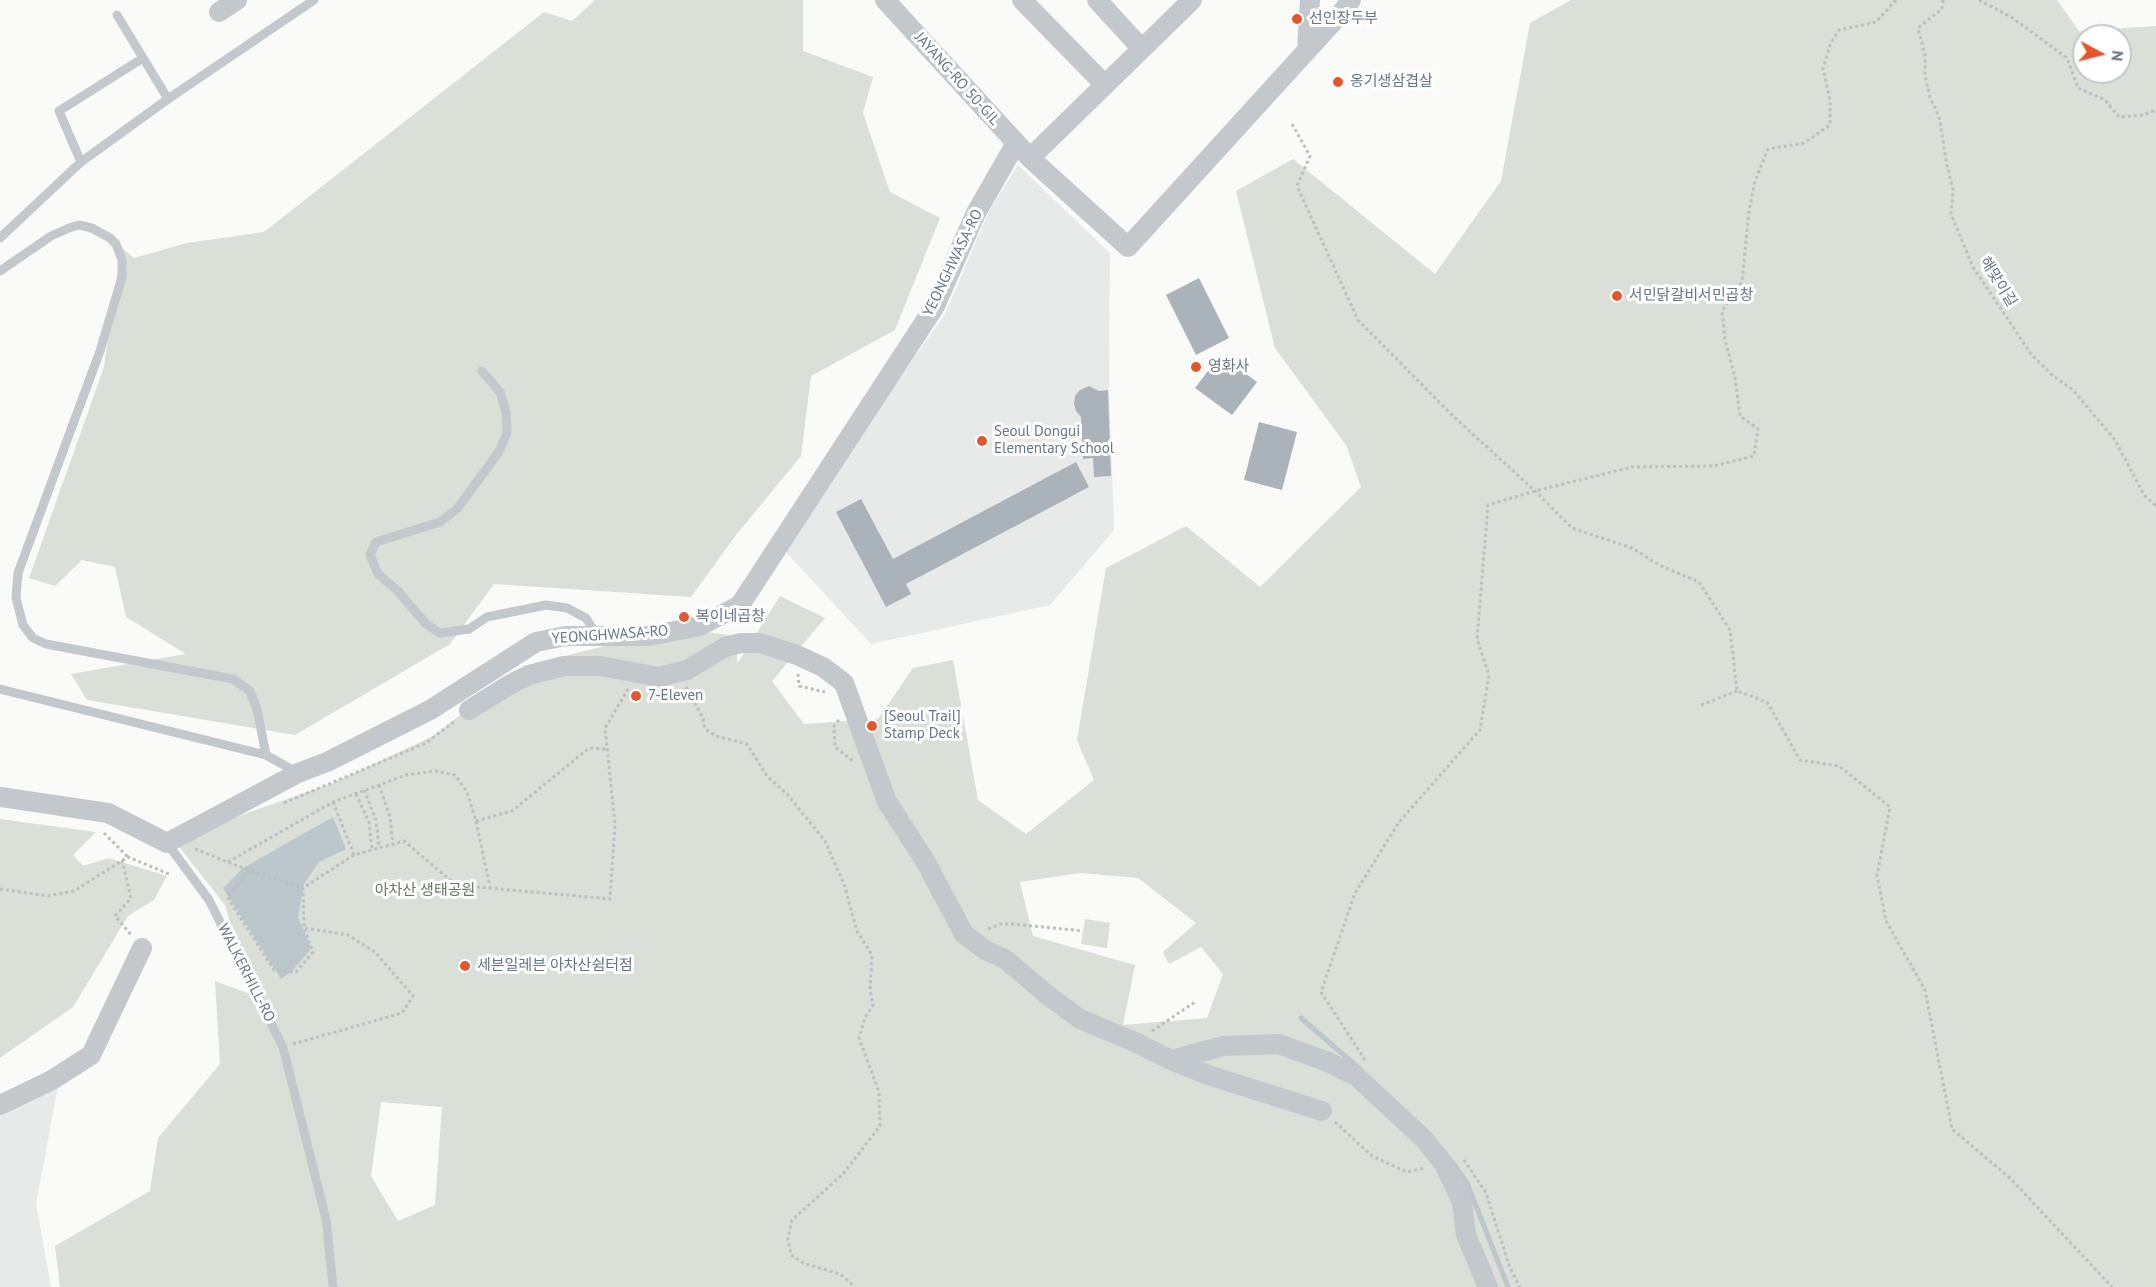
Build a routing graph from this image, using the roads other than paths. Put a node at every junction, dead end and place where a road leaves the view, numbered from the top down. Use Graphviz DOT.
graph roads {
  1 [pos="237,0"];
  2 [pos="314,0"];
  3 [pos="885,0"];
  4 [pos="1022,0"];
  5 [pos="1097,0"];
  6 [pos="1192,0"];
  7 [pos="1310,0"];
  8 [pos="1351,0"];
  9 [pos="219,12"];
  10 [pos="117,15"];
  11 [pos="1142,49"];
  12 [pos="1307,51"];
  13 [pos="142,58"];
  14 [pos="1106,85"];
  15 [pos="168,99"];
  16 [pos="1016,143"];
  17 [pos="1030,158"];
  18 [pos="81,162"];
  19 [pos="0,238"];
  20 [pos="0,271"];
  21 [pos="482,371"];
  22 [pos="597,636"];
  23 [pos="0,689"];
  24 [pos="469,710"];
  25 [pos="266,755"];
  26 [pos="298,773"];
  27 [pos="0,797"];
  28 [pos="167,843"];
  29 [pos="142,948"];
  30 [pos="1171,1060"];
  31 [pos="0,1106"];
  32 [pos="1322,1110"];
  33 [pos="333,1287"];
  34 [pos="1488,1287"];
  1 -- 9 [label="street"];
  2 -- 15 [label="lane"];
  3 -- 16 [label="street, JAYANG-RO 50-GIL"];
  4 -- 14 [label="street"];
  5 -- 11 [label="street"];
  6 -- 11 [label="street"];
  7 -- 12 [label="street"];
  8 -- 12 [label="street"];
  10 -- 13 [label="lane"];
  11 -- 14 [label="street"];
  12 -- 17 [label="street"];
  13 -- 15 [label="lane"];
  13 -- 18 [label="lane"];
  14 -- 17 [label="street"];
  15 -- 18 [label="lane"];
  16 -- 17 [label="street, JAYANG-RO 50-GIL"];
  16 -- 22 [label="street, YEONGHWASA-RO"];
  18 -- 19 [label="lane"];
  20 -- 25 [label="lane"];
  21 -- 22 [label="lane"];
  22 -- 26 [label="street, YEONGHWASA-RO"];
  23 -- 25 [label="lane"];
  24 -- 30 [label="street"];
  25 -- 26 [label="lane"];
  26 -- 28 [label="street, YEONGHWASA-RO"];
  27 -- 28 [label="street, WALKERHILL-RO"];
  28 -- 33 [label="lane, WALKERHILL-RO"];
  29 -- 31 [label="street"];
  30 -- 32 [label="street"];
  30 -- 34 [label="street"];
}
